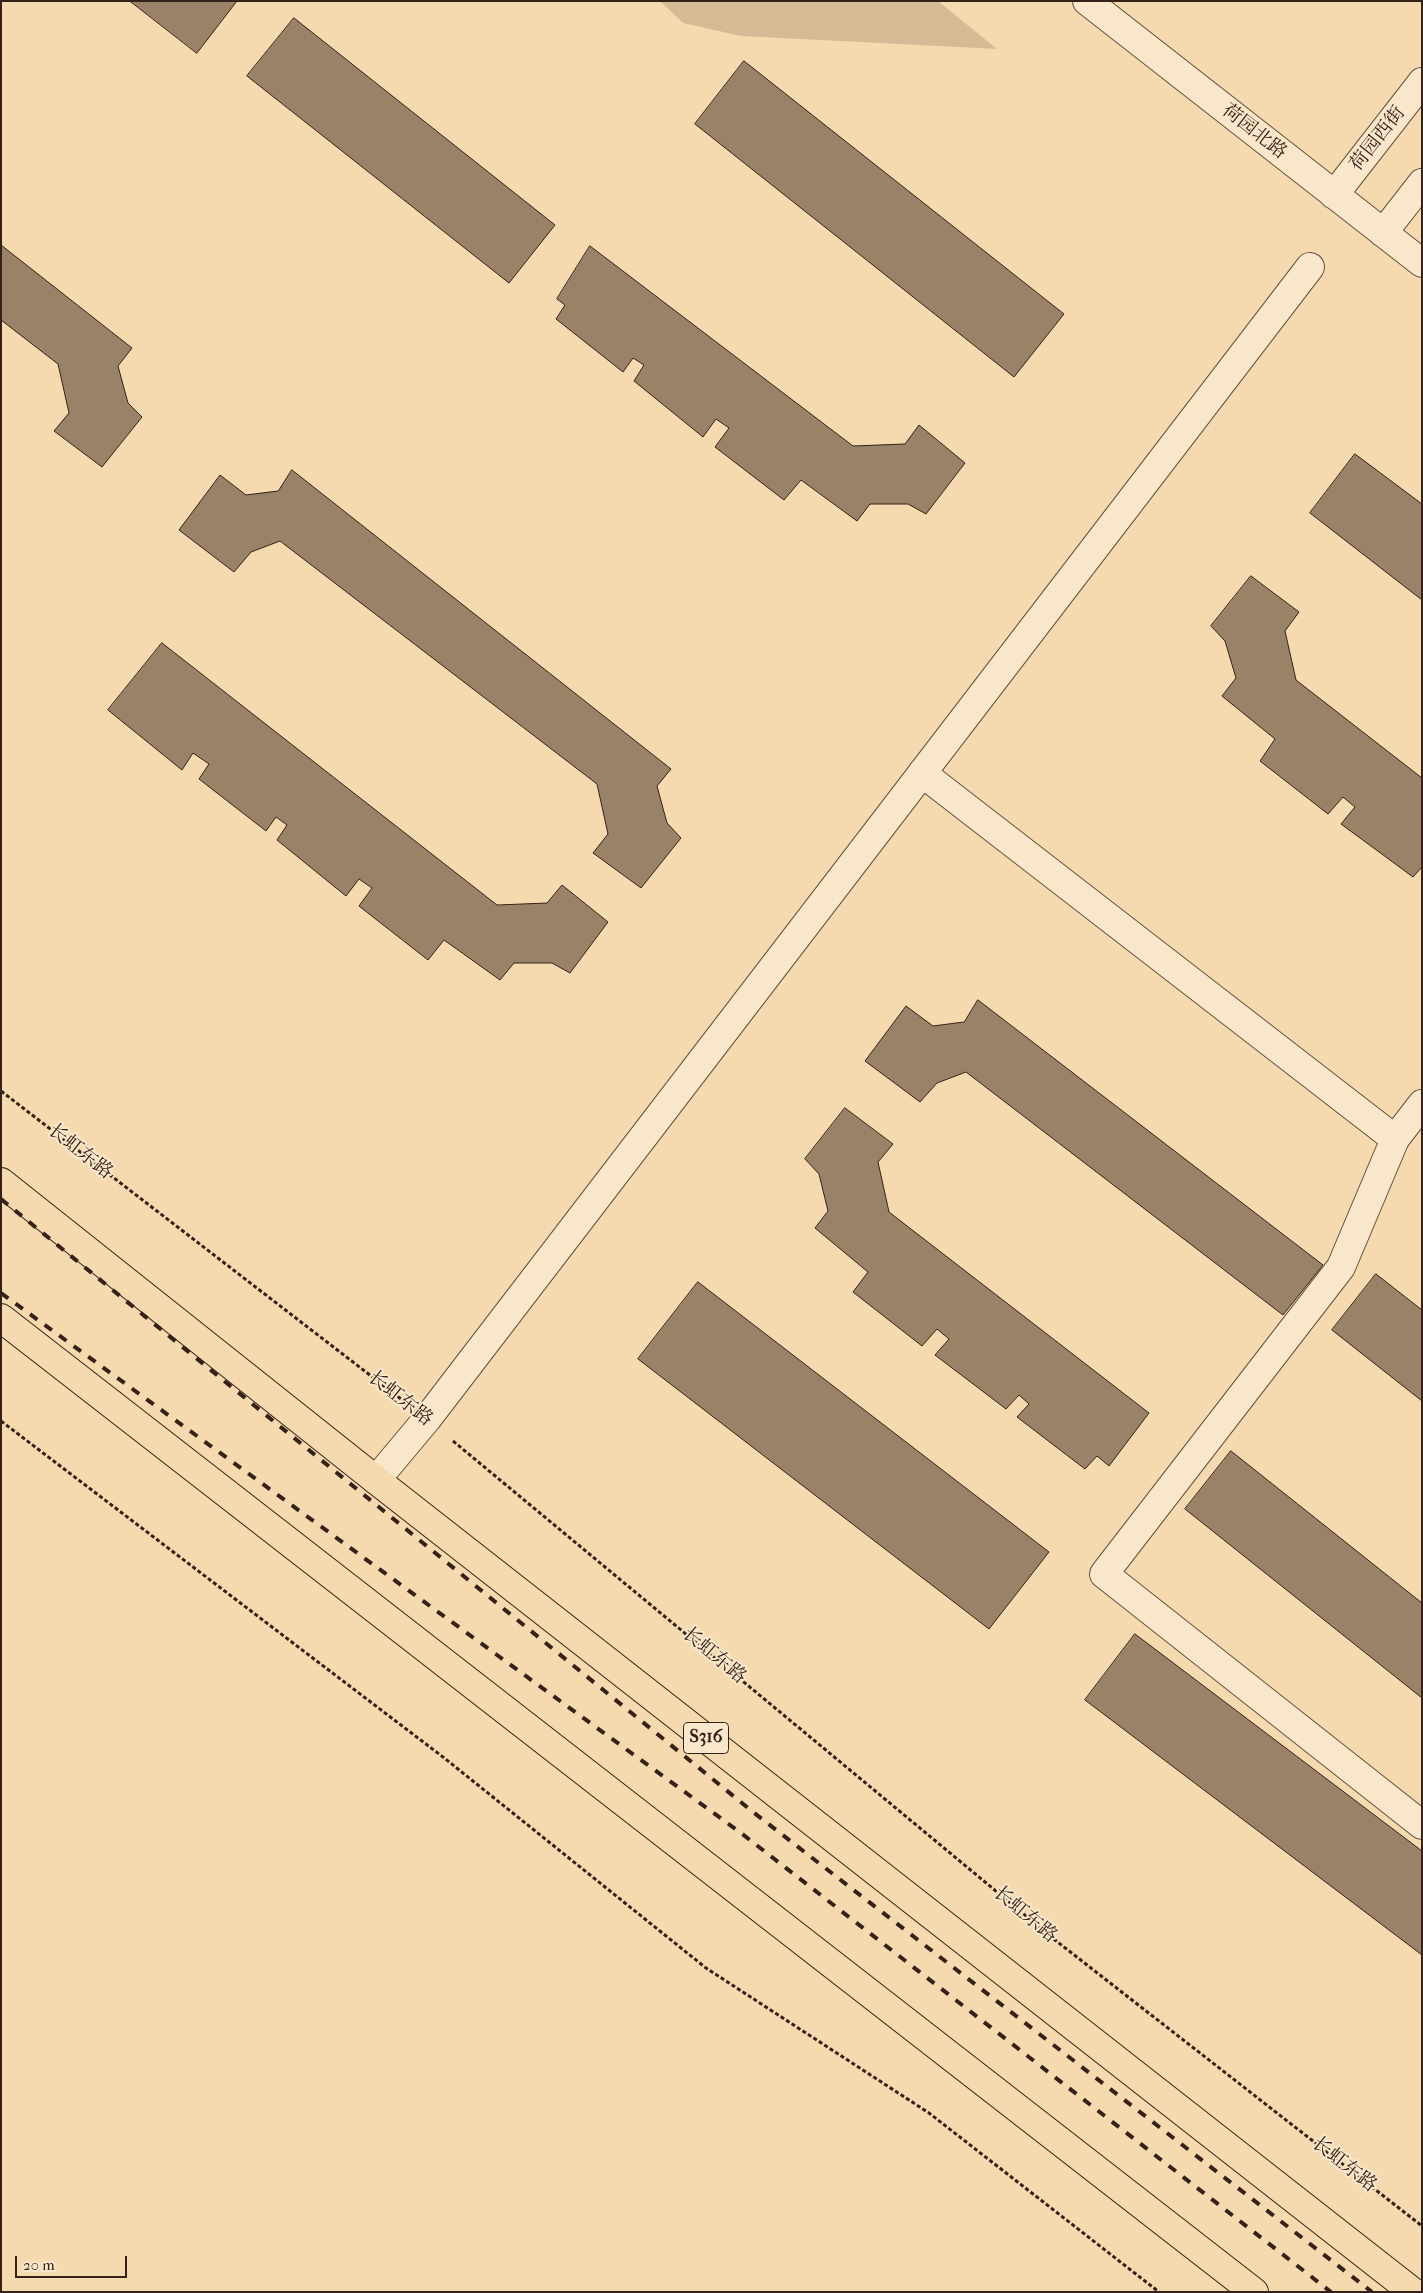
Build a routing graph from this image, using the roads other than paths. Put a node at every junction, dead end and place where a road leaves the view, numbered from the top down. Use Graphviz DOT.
graph roads {
  1 [pos="1087,1"];
  2 [pos="1422,82"];
  3 [pos="1422,183"];
  4 [pos="1334,195"];
  5 [pos="1383,232"];
  6 [pos="1422,263"];
  7 [pos="1310,266"];
  8 [pos="922,774"];
  9 [pos="1422,1104"];
  10 [pos="1395,1139"];
  11 [pos="1,1182"];
  12 [pos="1,1318"];
  13 [pos="376,1480"];
  14 [pos="1422,1825"];
  15 [pos="1254,2292"];
  16 [pos="1412,2292"];
  1 -- 4 [label="street, 荷园北路"];
  2 -- 4 [label="street, 荷园西街"];
  3 -- 5 [label="street"];
  4 -- 5 [label="street, 荷园北路"];
  5 -- 6 [label="street, 荷园北路"];
  7 -- 8 [label="street"];
  8 -- 10 [label="street"];
  8 -- 13 [label="street"];
  9 -- 10 [label="street"];
  10 -- 14 [label="street"];
  11 -- 13 [label="main road, S316"];
  12 -- 15 [label="main road"];
  13 -- 16 [label="main road, S316"];
}
